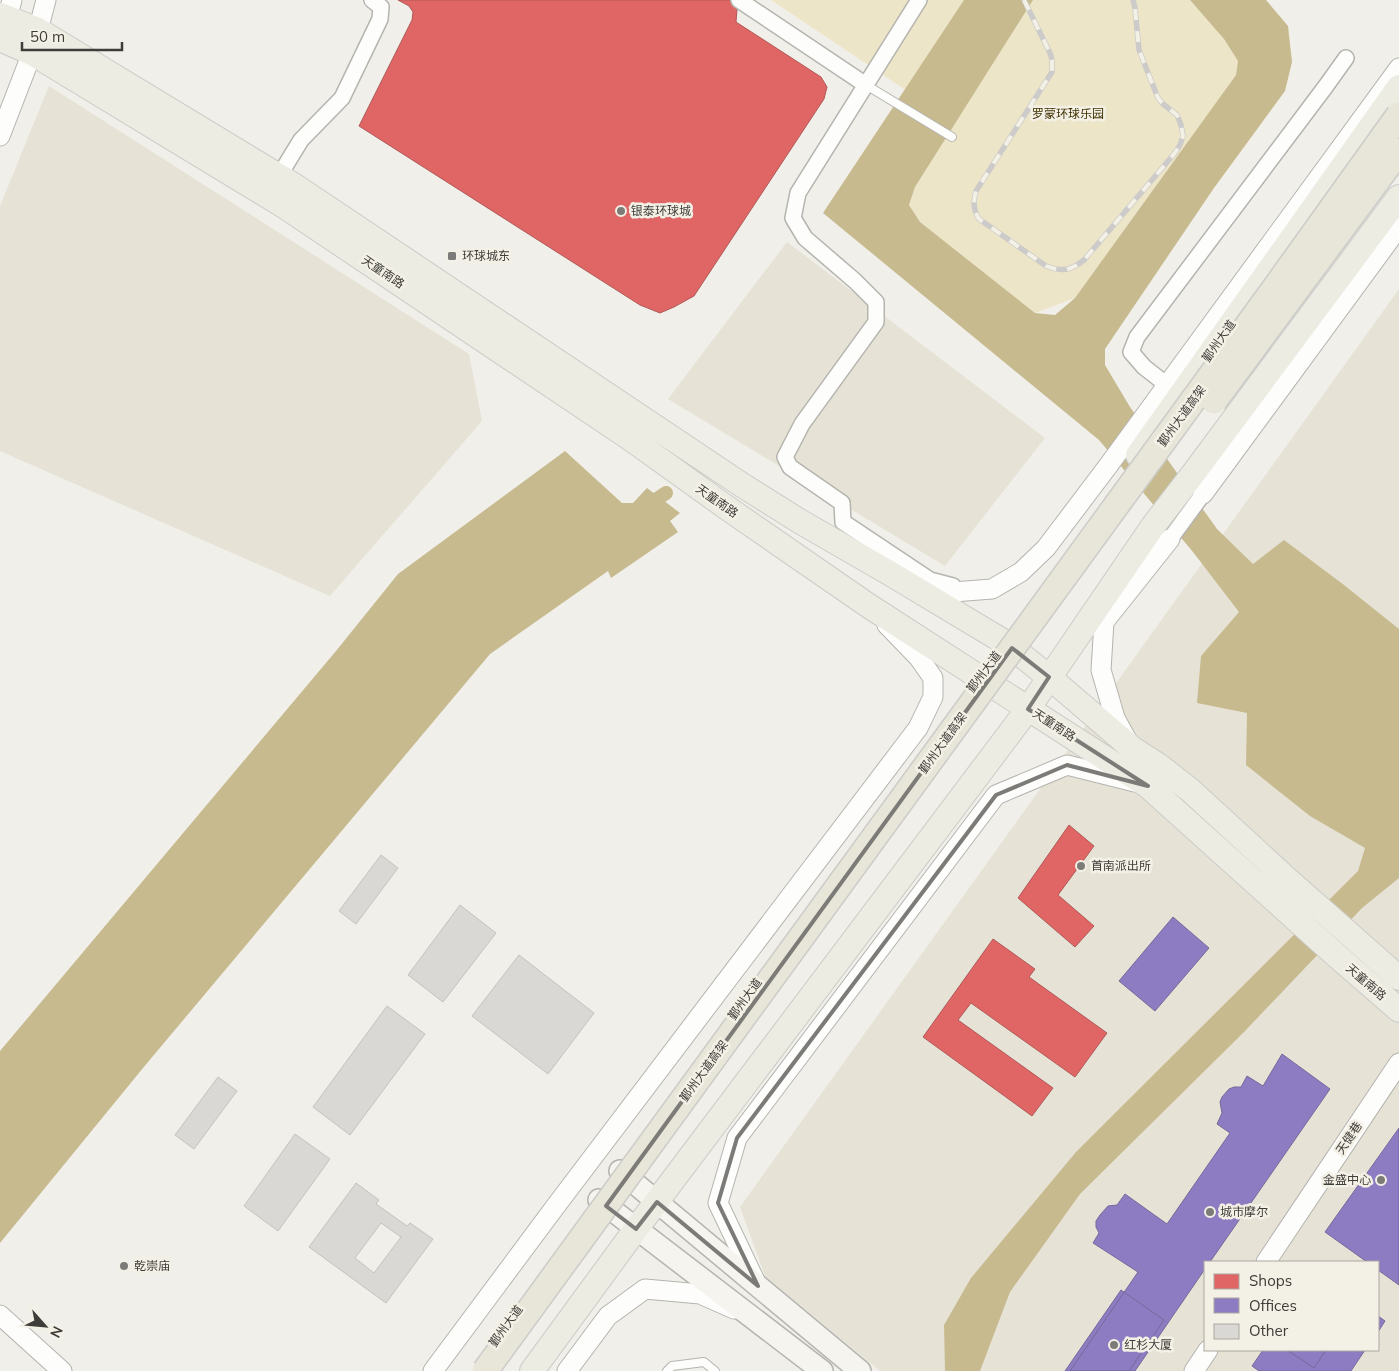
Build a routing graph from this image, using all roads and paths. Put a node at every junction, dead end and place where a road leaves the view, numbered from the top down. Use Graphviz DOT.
graph roads {
  1 [pos="46,0"];
  2 [pos="372,0"];
  3 [pos="739,0"];
  4 [pos="920,0"];
  5 [pos="3,26"];
  6 [pos="38,30"];
  7 [pos="32,53"];
  8 [pos="1346,58"];
  9 [pos="1399,68"];
  10 [pos="866,85"];
  11 [pos="1399,87"];
  12 [pos="1399,115"];
  13 [pos="0,136"];
  14 [pos="952,137"];
  15 [pos="1399,151"];
  16 [pos="279,176"];
  17 [pos="1399,197"];
  18 [pos="1399,228"];
  19 [pos="1167,385"];
  20 [pos="1152,420"];
  21 [pos="1198,484"];
  22 [pos="1162,533"];
  23 [pos="895,577"];
  24 [pos="971,591"];
  25 [pos="869,606"];
  26 [pos="1006,643"];
  27 [pos="980,677"];
  28 [pos="1049,677"];
  29 [pos="1028,709"];
  30 [pos="1133,750"];
  31 [pos="1148,786"];
  32 [pos="1399,978"];
  33 [pos="1399,1010"];
  34 [pos="1399,1063"];
  35 [pos="620,1171"];
  36 [pos="599,1200"];
  37 [pos="657,1202"];
  38 [pos="636,1229"];
  39 [pos="1267,1261"];
  40 [pos="758,1286"];
  41 [pos="0,1315"];
  42 [pos="753,1318"];
  43 [pos="1207,1351"];
  44 [pos="62,1371"];
  45 [pos="433,1371"];
  46 [pos="472,1371"];
  47 [pos="485,1371"];
  48 [pos="503,1371"];
  49 [pos="532,1371"];
  50 [pos="567,1371"];
  51 [pos="668,1371"];
  52 [pos="716,1371"];
  53 [pos="822,1371"];
  54 [pos="860,1371"];
  55 [pos="1194,1371"];
  1 -- 6 [label="street"];
  2 -- 16 [label="street"];
  3 -- 10 [label="street"];
  4 -- 10 [label="street"];
  5 -- 6 [label="main road, 天童南路"];
  5 -- 7 [label="main road, 天童南路"];
  6 -- 7 [label="street"];
  6 -- 16 [label="main road, 天童南路"];
  7 -- 13 [label="street"];
  7 -- 25 [label="main road, 天童南路"];
  8 -- 19 [label="street"];
  9 -- 19 [label="street"];
  10 -- 14 [label="lane"];
  10 -- 24 [label="street"];
  11 -- 20 [label="main road, 鄞州大道"];
  12 -- 47 [label="highway, 鄞州大道高架, bridge"];
  15 -- 48 [label="highway, 鄞州大道高架, bridge"];
  16 -- 23 [label="main road, 天童南路"];
  17 -- 21 [label="main road"];
  18 -- 21 [label="street"];
  19 -- 20 [label="street"];
  20 -- 24 [label="street"];
  20 -- 26 [label="main road, 鄞州大道"];
  21 -- 22 [label="main road"];
  22 -- 28 [label="main road"];
  22 -- 30 [label="street"];
  23 -- 24 [label="street"];
  23 -- 26 [label="main road, 天童南路"];
  25 -- 27 [label="main road, 天童南路"];
  25 -- 45 [label="street, 鄞州大道"];
  26 -- 27 [label="main road, 鄞州大道"];
  26 -- 28 [label="main road, 天童南路"];
  27 -- 29 [label="main road, 天童南路"];
  27 -- 35 [label="main road, 鄞州大道"];
  28 -- 29 [label="main road"];
  28 -- 30 [label="main road, 天童南路"];
  29 -- 31 [label="main road, 天童南路"];
  29 -- 37 [label="main road"];
  30 -- 32 [label="main road, 天童南路"];
  31 -- 33 [label="main road, 天童南路"];
  31 -- 40 [label="street"];
  34 -- 39 [label="street, 天健巷"];
  35 -- 36 [label="main road, 鄞州大道"];
  35 -- 37 [label="main road"];
  36 -- 38 [label="main road"];
  36 -- 46 [label="main road, 鄞州大道"];
  37 -- 38 [label="main road"];
  37 -- 40 [label="main road"];
  38 -- 42 [label="main road"];
  38 -- 49 [label="main road"];
  40 -- 54 [label="main road"];
  41 -- 44 [label="street"];
  42 -- 50 [label="street"];
  42 -- 53 [label="main road"];
  43 -- 55 [label="street"];
  51 -- 52 [label="lane"];
}
